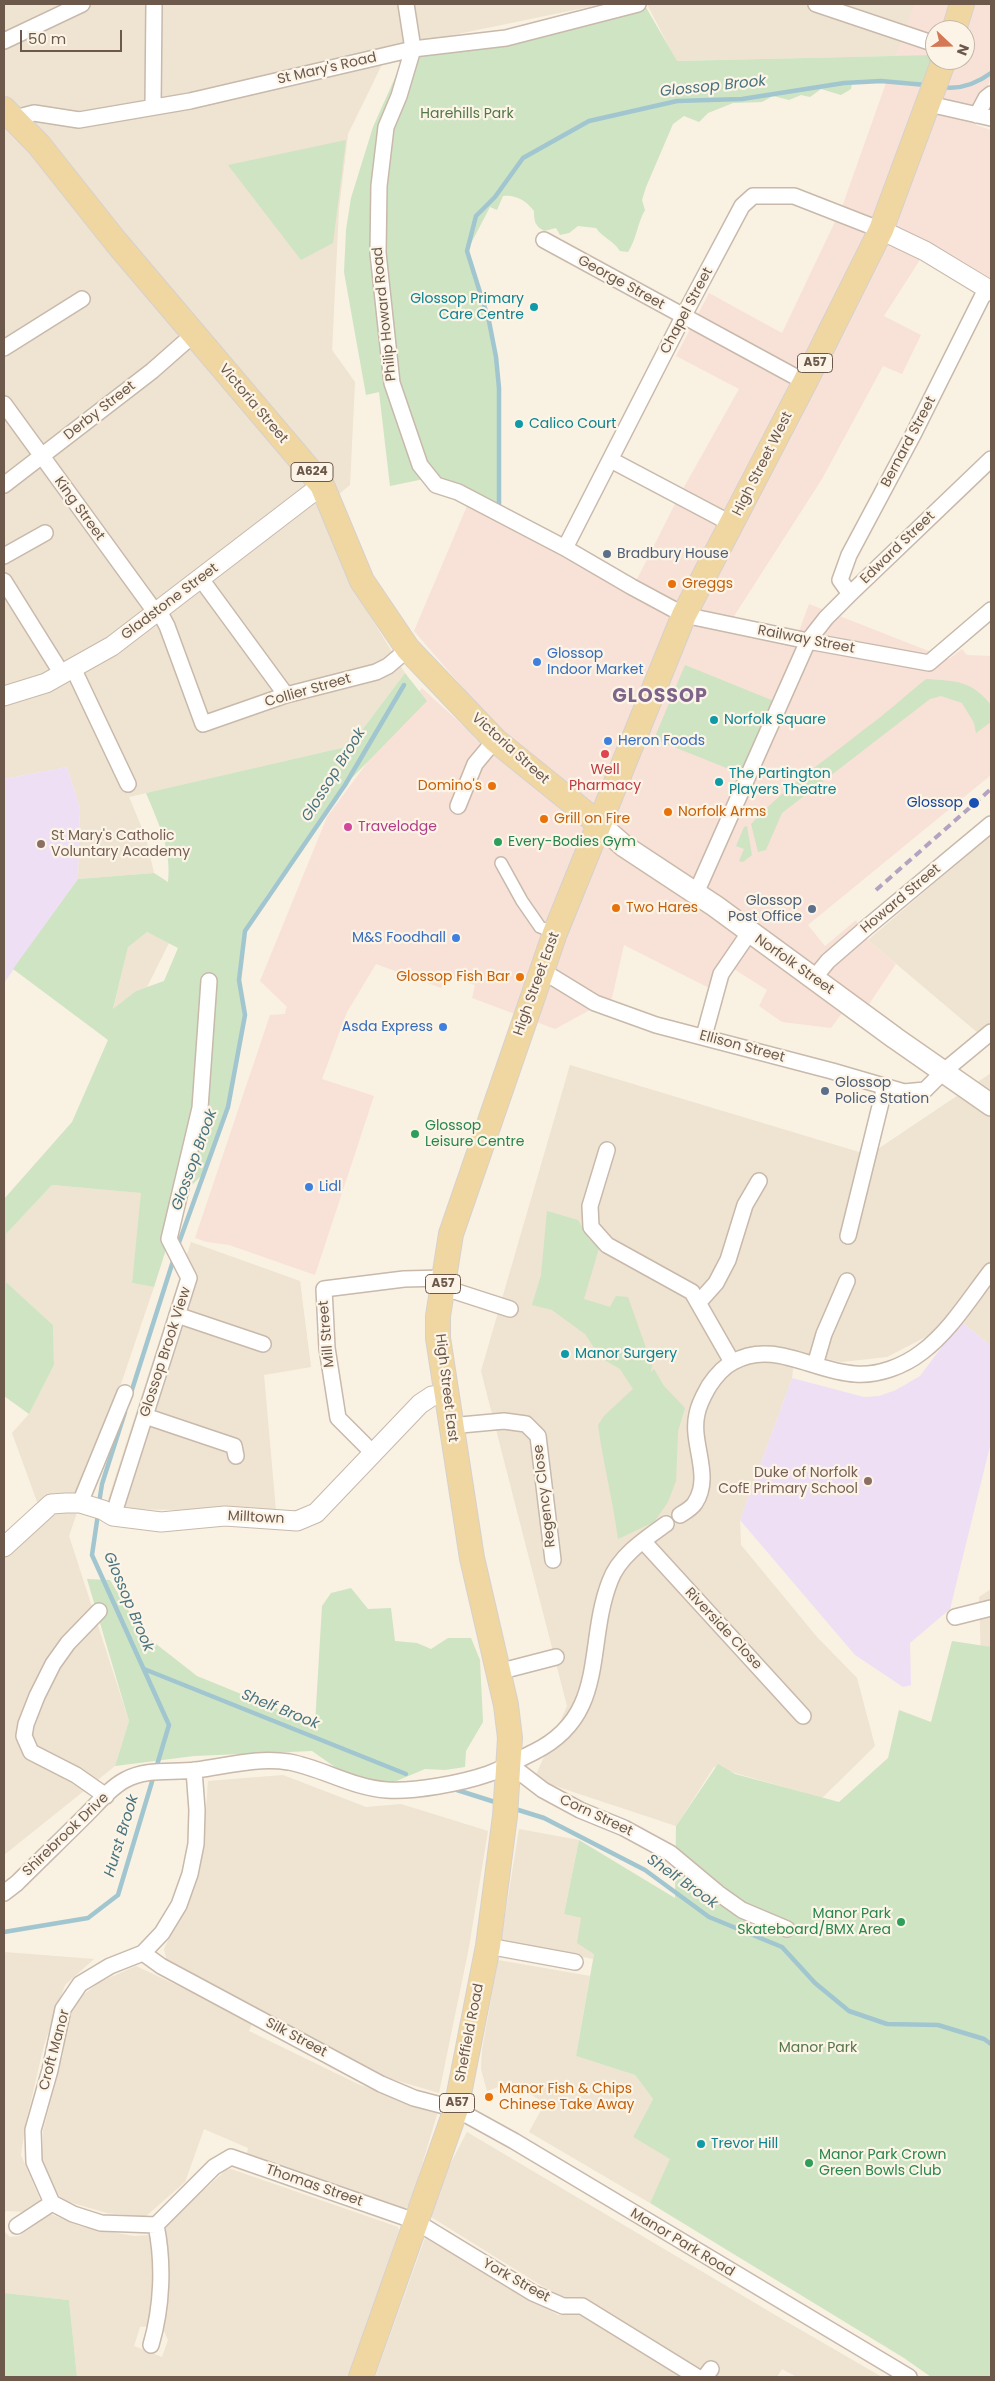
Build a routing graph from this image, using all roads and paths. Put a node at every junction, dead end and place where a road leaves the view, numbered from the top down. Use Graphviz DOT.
graph roads {
  1 [pos="82,4"];
  2 [pos="154,4"];
  3 [pos="406,4"];
  4 [pos="638,4"];
  5 [pos="816,4"];
  6 [pos="962,4"];
  7 [pos="957,20"];
  8 [pos="4,41"];
  9 [pos="925,41"];
  10 [pos="414,48"];
  11 [pos="941,70"];
  12 [pos="991,94"];
  13 [pos="929,104"];
  14 [pos="153,106"];
  15 [pos="9,114"];
  16 [pos="984,116"];
  17 [pos="881,230"];
  18 [pos="544,240"];
  19 [pos="990,290"];
  20 [pos="82,299"];
  21 [pos="682,317"];
  22 [pos="194,334"];
  23 [pos="4,348"];
  24 [pos="805,382"];
  25 [pos="4,404"];
  26 [pos="41,457"];
  27 [pos="991,458"];
  28 [pos="610,460"];
  29 [pos="322,484"];
  30 [pos="4,485"];
  31 [pos="732,524"];
  32 [pos="45,533"];
  33 [pos="565,548"];
  34 [pos="4,556"];
  35 [pos="201,579"];
  36 [pos="4,581"];
  37 [pos="850,594"];
  38 [pos="991,610"];
  39 [pos="157,612"];
  40 [pos="684,615"];
  41 [pos="808,642"];
  42 [pos="408,649"];
  43 [pos="68,671"];
  44 [pos="286,695"];
  45 [pos="4,696"];
  46 [pos="204,724"];
  47 [pos="495,740"];
  48 [pos="128,784"];
  49 [pos="458,806"];
  50 [pos="599,824"];
  51 [pos="991,824"];
  52 [pos="501,863"];
  53 [pos="696,893"];
  54 [pos="555,933"];
  55 [pos="749,933"];
  56 [pos="541,970"];
  57 [pos="814,978"];
  58 [pos="209,981"];
  59 [pos="991,1032"];
  60 [pos="704,1036"];
  61 [pos="944,1071"];
  62 [pos="885,1086"];
  63 [pos="991,1105"];
  64 [pos="607,1150"];
  65 [pos="759,1181"];
  66 [pos="848,1236"];
  67 [pos="991,1271"];
  68 [pos="847,1281"];
  69 [pos="443,1282"];
  70 [pos="699,1302"];
  71 [pos="510,1309"];
  72 [pos="177,1315"];
  73 [pos="264,1344"];
  74 [pos="732,1362"];
  75 [pos="815,1366"];
  76 [pos="125,1393"];
  77 [pos="445,1395"];
  78 [pos="145,1416"];
  79 [pos="450,1426"];
  80 [pos="374,1454"];
  81 [pos="236,1456"];
  82 [pos="82,1503"];
  83 [pos="108,1513"];
  84 [pos="680,1515"];
  85 [pos="666,1524"];
  86 [pos="643,1541"];
  87 [pos="4,1547"];
  88 [pos="553,1560"];
  89 [pos="991,1608"];
  90 [pos="99,1611"];
  91 [pos="955,1617"];
  92 [pos="556,1657"];
  93 [pos="498,1672"];
  94 [pos="804,1716"];
  95 [pos="509,1764"];
  96 [pos="194,1770"];
  97 [pos="106,1796"];
  98 [pos="4,1893"];
  99 [pos="786,1929"];
  100 [pos="488,1946"];
  101 [pos="143,1953"];
  102 [pos="574,1962"];
  103 [pos="456,2109"];
  104 [pos="52,2203"];
  105 [pos="415,2221"];
  106 [pos="156,2225"];
  107 [pos="17,2226"];
  108 [pos="151,2345"];
  109 [pos="361,2377"];
  110 [pos="697,2377"];
  111 [pos="909,2377"];
  1 -- 8 [label="street"];
  2 -- 14 [label="street"];
  3 -- 10 [label="street"];
  4 -- 10 [label="street, St Mary's Road"];
  5 -- 9 [label="street"];
  6 -- 7 [label="main road"];
  10 -- 14 [label="street, St Mary's Road"];
  10 -- 33 [label="street, Philip Howard Road"];
  11 -- 13 [label="main road, A57"];
  12 -- 16 [label="street"];
  13 -- 16 [label="street"];
  13 -- 17 [label="main road, High Street West / A57"];
  14 -- 15 [label="street, St Mary's Road"];
  15 -- 22 [label="main road, Victoria Street / A624"];
  17 -- 19 [label="street"];
  17 -- 21 [label="street, Chapel Street"];
  17 -- 24 [label="main road, High Street West / A57"];
  18 -- 21 [label="street, George Street"];
  19 -- 37 [label="street, Bernard Street"];
  20 -- 23 [label="street"];
  21 -- 24 [label="street, George Street"];
  21 -- 28 [label="street, Chapel Street"];
  22 -- 26 [label="street, Derby Street"];
  22 -- 29 [label="main road, Victoria Street / A624"];
  24 -- 31 [label="main road, High Street West / A57"];
  25 -- 26 [label="street, King Street"];
  26 -- 30 [label="street, Derby Street"];
  26 -- 39 [label="street, King Street"];
  27 -- 37 [label="street, Edward Street"];
  28 -- 31 [label="street"];
  28 -- 33 [label="street, Chapel Street"];
  29 -- 35 [label="street, Gladstone Street"];
  29 -- 42 [label="main road, Victoria Street / A624"];
  31 -- 40 [label="main road, High Street West / A57"];
  32 -- 34 [label="street"];
  33 -- 40 [label="street, Railway Street"];
  35 -- 39 [label="street, Gladstone Street"];
  35 -- 44 [label="street"];
  36 -- 43 [label="street"];
  37 -- 41 [label="street, Edward Street"];
  38 -- 41 [label="street, Railway Street"];
  39 -- 43 [label="street, Gladstone Street"];
  39 -- 46 [label="street, King Street"];
  40 -- 41 [label="street, Railway Street"];
  40 -- 50 [label="main road, High Street West / A57"];
  41 -- 53 [label="street, Edward Street"];
  42 -- 44 [label="street, Collier Street"];
  42 -- 47 [label="main road, Victoria Street / A624"];
  43 -- 45 [label="street, Gladstone Street"];
  43 -- 48 [label="street"];
  44 -- 46 [label="street, Collier Street"];
  47 -- 49 [label="street"];
  47 -- 50 [label="main road, Victoria Street / A624"];
  50 -- 53 [label="main road, Norfolk Street"];
  50 -- 54 [label="main road, High Street East / A57"];
  51 -- 57 [label="street, Howard Street"];
  52 -- 54 [label="street"];
  53 -- 55 [label="main road, Norfolk Street"];
  54 -- 56 [label="main road, High Street East / A57"];
  55 -- 57 [label="main road, Norfolk Street"];
  55 -- 60 [label="street"];
  56 -- 60 [label="street, Ellison Street"];
  56 -- 69 [label="main road, High Street East / A57"];
  57 -- 61 [label="main road, Norfolk Street"];
  58 -- 72 [label="street, Glossop Brook View"];
  59 -- 61 [label="street, Ellison Street"];
  60 -- 62 [label="street, Ellison Street"];
  61 -- 62 [label="street, Ellison Street"];
  61 -- 63 [label="main road, Norfolk Street"];
  62 -- 66 [label="street"];
  64 -- 70 [label="street"];
  65 -- 70 [label="street"];
  67 -- 75 [label="street"];
  68 -- 75 [label="street"];
  69 -- 71 [label="street"];
  69 -- 77 [label="main road, High Street East / A57"];
  69 -- 80 [label="street, Mill Street"];
  70 -- 74 [label="street"];
  72 -- 73 [label="street"];
  72 -- 78 [label="street, Glossop Brook View"];
  74 -- 75 [label="street"];
  74 -- 84 [label="street"];
  76 -- 82 [label="street"];
  77 -- 79 [label="main road, High Street East / A57"];
  77 -- 80 [label="street, Milltown"];
  78 -- 81 [label="street"];
  78 -- 83 [label="street, Glossop Brook View"];
  79 -- 88 [label="street, Regency Close"];
  79 -- 93 [label="main road, High Street East / A57"];
  80 -- 83 [label="street, Milltown"];
  82 -- 83 [label="street, Milltown"];
  82 -- 87 [label="street, Milltown"];
  85 -- 86 [label="street, Shirebrook Drive"];
  86 -- 94 [label="street, Riverside Close"];
  86 -- 95 [label="street, Shirebrook Drive"];
  89 -- 91 [label="street"];
  90 -- 97 [label="street"];
  92 -- 93 [label="street"];
  93 -- 95 [label="main road, High Street East / A57"];
  95 -- 96 [label="street, Shirebrook Drive"];
  95 -- 99 [label="street, Corn Street"];
  95 -- 100 [label="main road, Sheffield Road / A57"];
  96 -- 97 [label="street, Shirebrook Drive"];
  96 -- 101 [label="street, Croft Manor"];
  97 -- 98 [label="street, Shirebrook Drive"];
  100 -- 102 [label="street"];
  100 -- 103 [label="main road, Sheffield Road / A57"];
  101 -- 103 [label="street, Silk Street"];
  101 -- 104 [label="street, Croft Manor"];
  103 -- 105 [label="main road, Sheffield Road / A57"];
  103 -- 111 [label="street, Manor Park Road"];
  104 -- 106 [label="street"];
  104 -- 107 [label="street"];
  105 -- 106 [label="street, Thomas Street"];
  105 -- 109 [label="main road, Sheffield Road / A57"];
  105 -- 110 [label="street, York Street"];
  106 -- 108 [label="street"];
}
